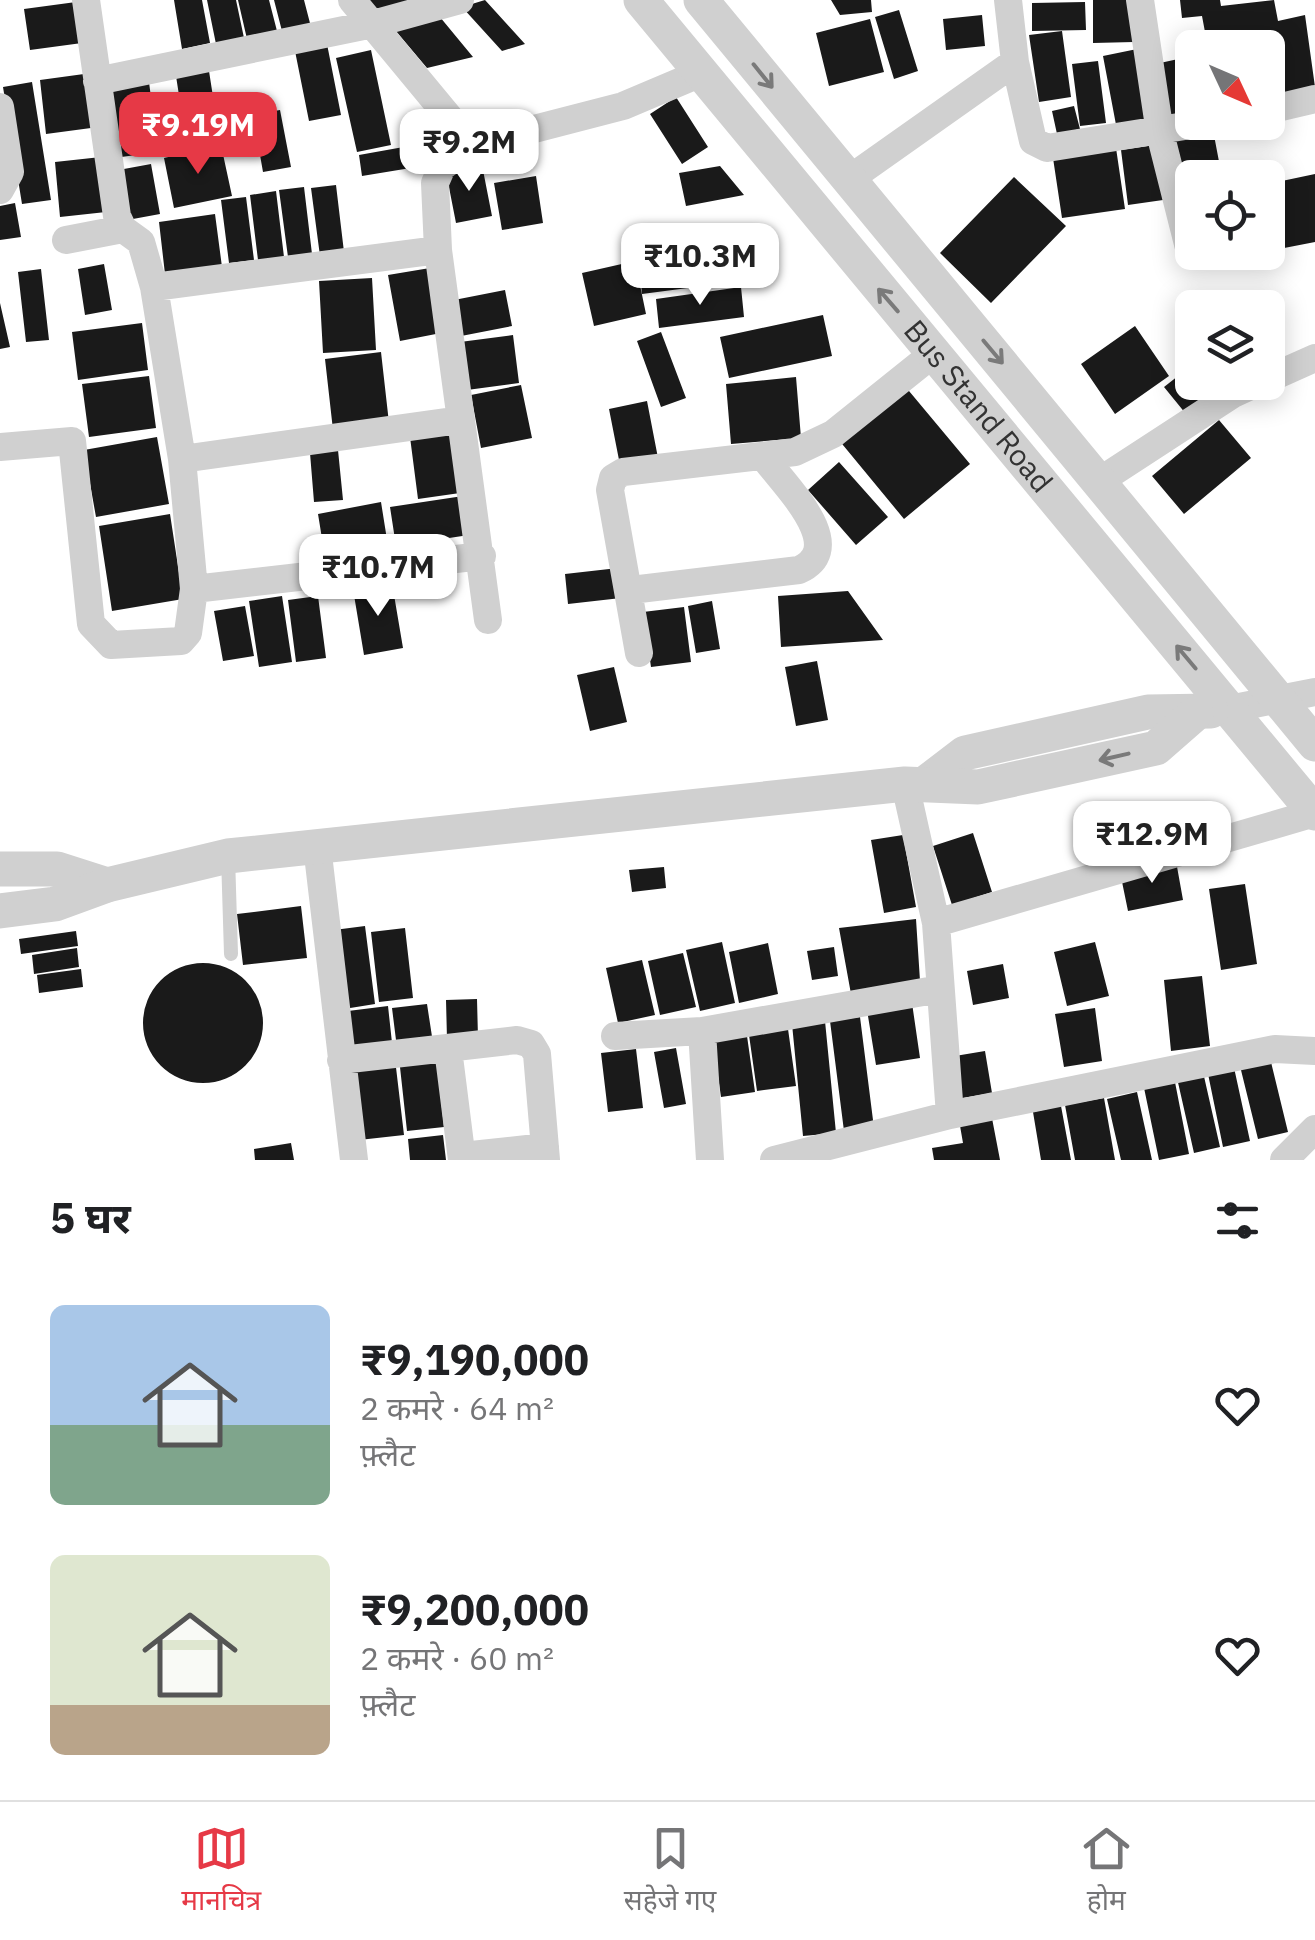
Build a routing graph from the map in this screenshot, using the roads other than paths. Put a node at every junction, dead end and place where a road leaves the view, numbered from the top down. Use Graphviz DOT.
graph roads {
  1 [pos="86,0"];
  2 [pos="352,0"];
  3 [pos="460,0"];
  4 [pos="641,0"];
  5 [pos="701,0"];
  6 [pos="1008,0"];
  7 [pos="1140,0"];
  8 [pos="373,24"];
  9 [pos="1014,62"];
  10 [pos="701,73"];
  11 [pos="97,81"];
  12 [pos="1315,99"];
  13 [pos="1285,106"];
  14 [pos="0,107"];
  15 [pos="1175,130"];
  16 [pos="1160,134"];
  17 [pos="472,145"];
  18 [pos="848,180"];
  19 [pos="0,190"];
  20 [pos="1175,195"];
  21 [pos="123,228"];
  22 [pos="66,240"];
  23 [pos="438,250"];
  24 [pos="154,287"];
  25 [pos="934,354"];
  26 [pos="1315,358"];
  27 [pos="1285,371"];
  28 [pos="1225,400"];
  29 [pos="460,420"];
  30 [pos="0,447"];
  31 [pos="763,456"];
  32 [pos="182,460"];
  33 [pos="1100,480"];
  34 [pos="482,556"];
  35 [pos="194,589"];
  36 [pos="631,590"];
  37 [pos="488,620"];
  38 [pos="639,653"];
  39 [pos="1315,692"];
  40 [pos="1276,697"];
  41 [pos="1213,710"];
  42 [pos="1315,744"];
  43 [pos="916,783"];
  44 [pos="1315,813"];
  45 [pos="317,846"];
  46 [pos="228,856"];
  47 [pos="0,869"];
  48 [pos="107,885"];
  49 [pos="0,911"];
  50 [pos="936,923"];
  51 [pos="231,954"];
  52 [pos="940,990"];
  53 [pos="702,1031"];
  54 [pos="616,1036"];
  55 [pos="448,1048"];
  56 [pos="1315,1051"];
  57 [pos="341,1060"];
  58 [pos="950,1115"];
  59 [pos="1315,1129"];
  60 [pos="545,1154"];
  61 [pos="462,1158"];
  62 [pos="354,1160"];
  63 [pos="710,1160"];
  64 [pos="774,1160"];
  65 [pos="1284,1160"];
  1 -- 11 [label="street"];
  2 -- 8 [label="street"];
  3 -- 8 [label="street"];
  4 -- 10 [label="street, Bus Stand Road"];
  5 -- 18 [label="street, Bus Stand Road, one-way"];
  6 -- 9 [label="street"];
  7 -- 16 [label="street"];
  8 -- 11 [label="street"];
  8 -- 17 [label="street"];
  9 -- 16 [label="street"];
  9 -- 18 [label="street"];
  10 -- 17 [label="street"];
  25 -- 10 [label="street, Bus Stand Road, one-way"];
  11 -- 21 [label="street"];
  12 -- 13 [label="street"];
  14 -- 19 [label="street"];
  15 -- 16 [label="street"];
  16 -- 20 [label="street"];
  17 -- 23 [label="street"];
  18 -- 33 [label="street, Bus Stand Road, one-way"];
  21 -- 22 [label="street"];
  21 -- 24 [label="street"];
  23 -- 24 [label="street"];
  23 -- 29 [label="street"];
  24 -- 32 [label="street"];
  25 -- 31 [label="street"];
  41 -- 25 [label="street, Bus Stand Road, one-way"];
  26 -- 27 [label="street"];
  28 -- 33 [label="street"];
  29 -- 32 [label="street"];
  29 -- 34 [label="street"];
  30 -- 35 [label="street"];
  31 -- 36 [label="street"];
  31 -- 36 [label="street"];
  32 -- 35 [label="street"];
  33 -- 40 [label="street, Bus Stand Road"];
  34 -- 35 [label="street"];
  34 -- 37 [label="street"];
  36 -- 38 [label="street"];
  39 -- 40 [label="street"];
  40 -- 41 [label="street"];
  40 -- 42 [label="street, Bus Stand Road"];
  41 -- 43 [label="street"];
  41 -- 44 [label="street, Bus Stand Road"];
  43 -- 45 [label="street"];
  43 -- 50 [label="street"];
  44 -- 50 [label="street"];
  45 -- 46 [label="street"];
  45 -- 57 [label="street"];
  46 -- 48 [label="street"];
  46 -- 51 [label="lane"];
  47 -- 48 [label="street"];
  48 -- 49 [label="street"];
  50 -- 52 [label="street"];
  52 -- 53 [label="street"];
  52 -- 58 [label="street"];
  53 -- 54 [label="street"];
  53 -- 63 [label="street"];
  55 -- 57 [label="street"];
  55 -- 60 [label="street"];
  55 -- 61 [label="street"];
  56 -- 58 [label="street"];
  57 -- 62 [label="street"];
  58 -- 64 [label="street"];
  59 -- 65 [label="street"];
  60 -- 61 [label="street"];
}
